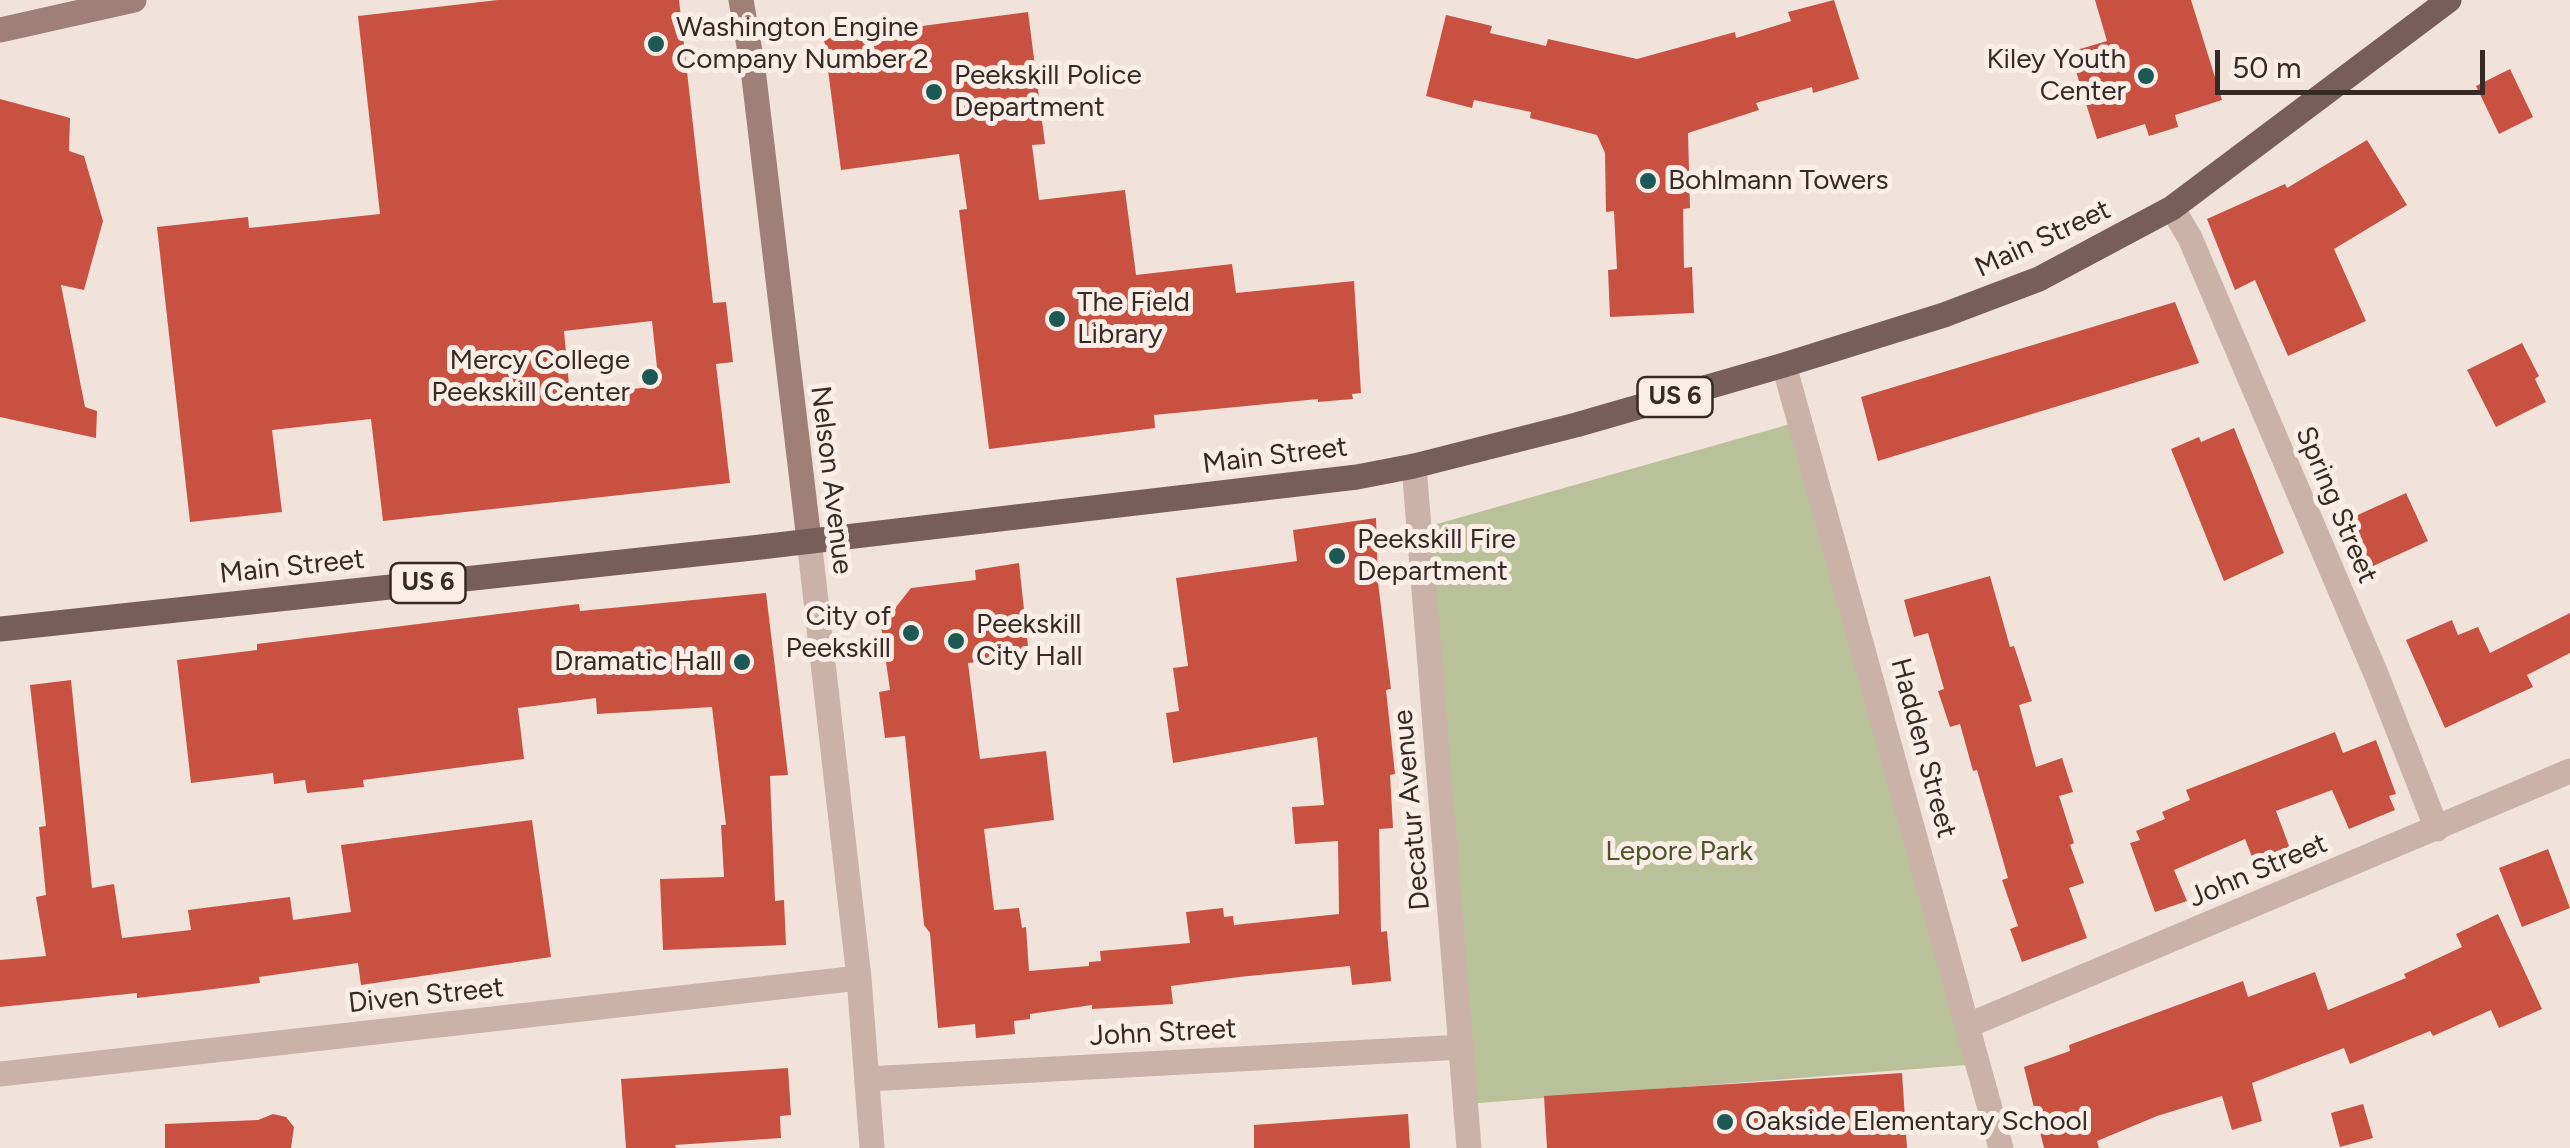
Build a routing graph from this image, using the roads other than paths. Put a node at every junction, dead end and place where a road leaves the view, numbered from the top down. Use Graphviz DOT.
graph roads {
  1 [pos="134,0"];
  2 [pos="741,0"];
  3 [pos="2449,0"];
  4 [pos="0,30"];
  5 [pos="2172,208"];
  6 [pos="1784,365"];
  7 [pos="1414,466"];
  8 [pos="809,540"];
  9 [pos="0,630"];
  10 [pos="2570,771"];
  11 [pos="2437,828"];
  12 [pos="859,978"];
  13 [pos="1969,1025"];
  14 [pos="1462,1047"];
  15 [pos="0,1074"];
  16 [pos="867,1080"];
  17 [pos="872,1148"];
  18 [pos="1469,1148"];
  19 [pos="2001,1148"];
  1 -- 4 [label="street"];
  2 -- 8 [label="street, Nelson Avenue"];
  3 -- 5 [label="main road, Main Street / US 6"];
  5 -- 6 [label="main road, Main Street / US 6"];
  5 -- 11 [label="street, Spring Street"];
  6 -- 7 [label="main road, Main Street / US 6"];
  6 -- 13 [label="street, Hadden Street"];
  7 -- 8 [label="main road, Main Street / US 6"];
  7 -- 14 [label="street, Decatur Avenue"];
  8 -- 9 [label="main road, Main Street / US 6"];
  8 -- 12 [label="street, Nelson Avenue"];
  10 -- 11 [label="street, John Street"];
  11 -- 13 [label="street, John Street"];
  12 -- 15 [label="street, Diven Street"];
  12 -- 16 [label="street, Nelson Avenue"];
  13 -- 19 [label="street, Hadden Street"];
  14 -- 16 [label="street, John Street"];
  14 -- 18 [label="street, Decatur Avenue"];
  16 -- 17 [label="street, Nelson Avenue"];
}
